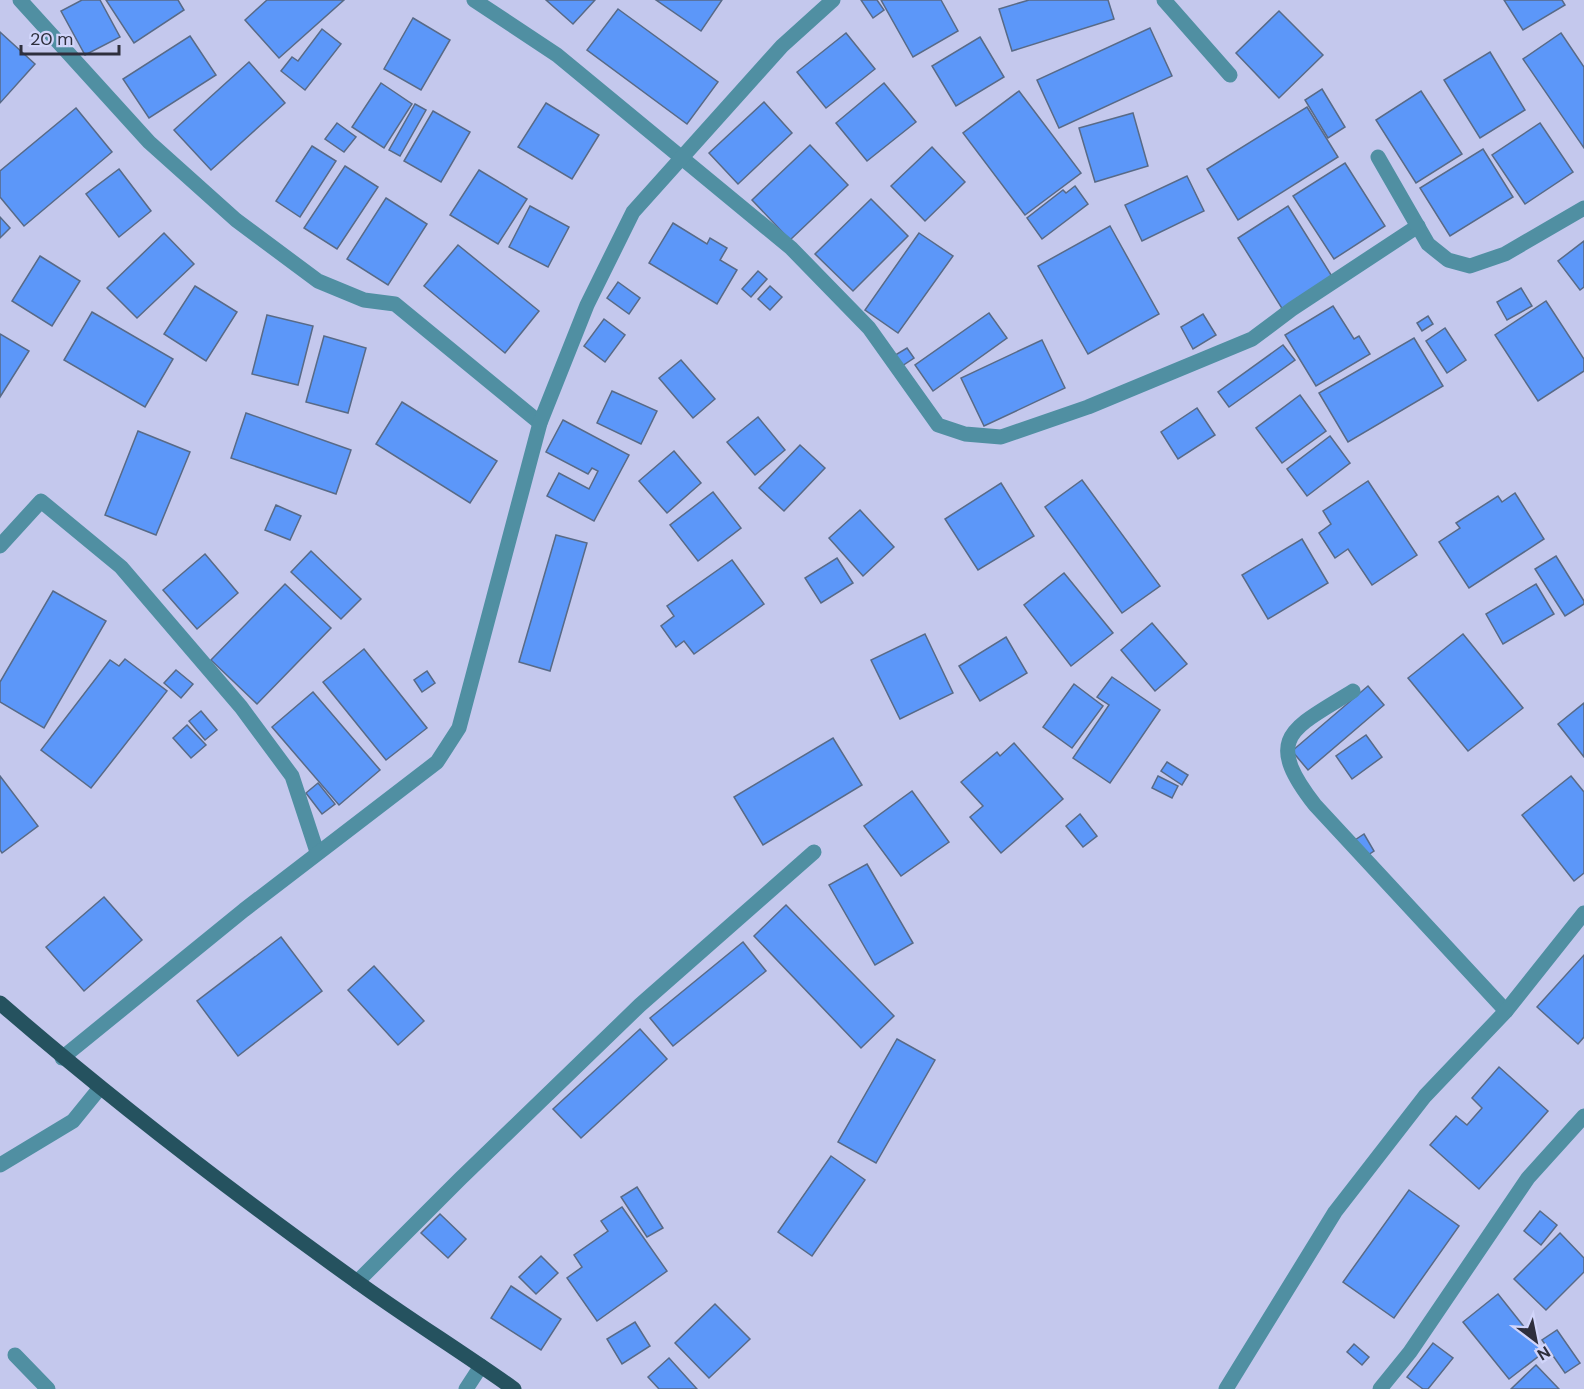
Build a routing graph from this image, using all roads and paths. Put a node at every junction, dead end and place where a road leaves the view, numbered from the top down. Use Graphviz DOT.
graph roads {
  1 [pos="20,0"];
  2 [pos="474,0"];
  3 [pos="833,0"];
  4 [pos="1164,0"];
  5 [pos="1230,75"];
  6 [pos="680,157"];
  7 [pos="1378,157"];
  8 [pos="1584,208"];
  9 [pos="1418,226"];
  10 [pos="540,423"];
  11 [pos="0,546"];
  12 [pos="1353,691"];
  13 [pos="317,852"];
  14 [pos="814,852"];
  15 [pos="1584,913"];
  16 [pos="0,1003"];
  17 [pos="1506,1011"];
  18 [pos="63,1058"];
  19 [pos="99,1089"];
  20 [pos="1584,1116"];
  21 [pos="0,1165"];
  22 [pos="357,1282"];
  23 [pos="15,1355"];
  24 [pos="482,1366"];
  25 [pos="48,1389"];
  26 [pos="466,1389"];
  27 [pos="514,1389"];
  28 [pos="1226,1389"];
  29 [pos="1380,1389"];
  1 -- 10 [label="street"];
  2 -- 6 [label="street"];
  3 -- 6 [label="street"];
  4 -- 5 [label="street"];
  6 -- 9 [label="street"];
  6 -- 10 [label="street"];
  7 -- 9 [label="street"];
  8 -- 9 [label="street"];
  10 -- 13 [label="street"];
  11 -- 13 [label="street"];
  12 -- 17 [label="street"];
  13 -- 18 [label="street"];
  14 -- 22 [label="street"];
  15 -- 17 [label="street"];
  16 -- 18 [label="main road"];
  17 -- 28 [label="street"];
  18 -- 19 [label="main road"];
  19 -- 21 [label="street"];
  19 -- 22 [label="main road"];
  20 -- 29 [label="street"];
  22 -- 24 [label="main road"];
  23 -- 25 [label="street"];
  24 -- 26 [label="street"];
  24 -- 27 [label="main road"];
}
